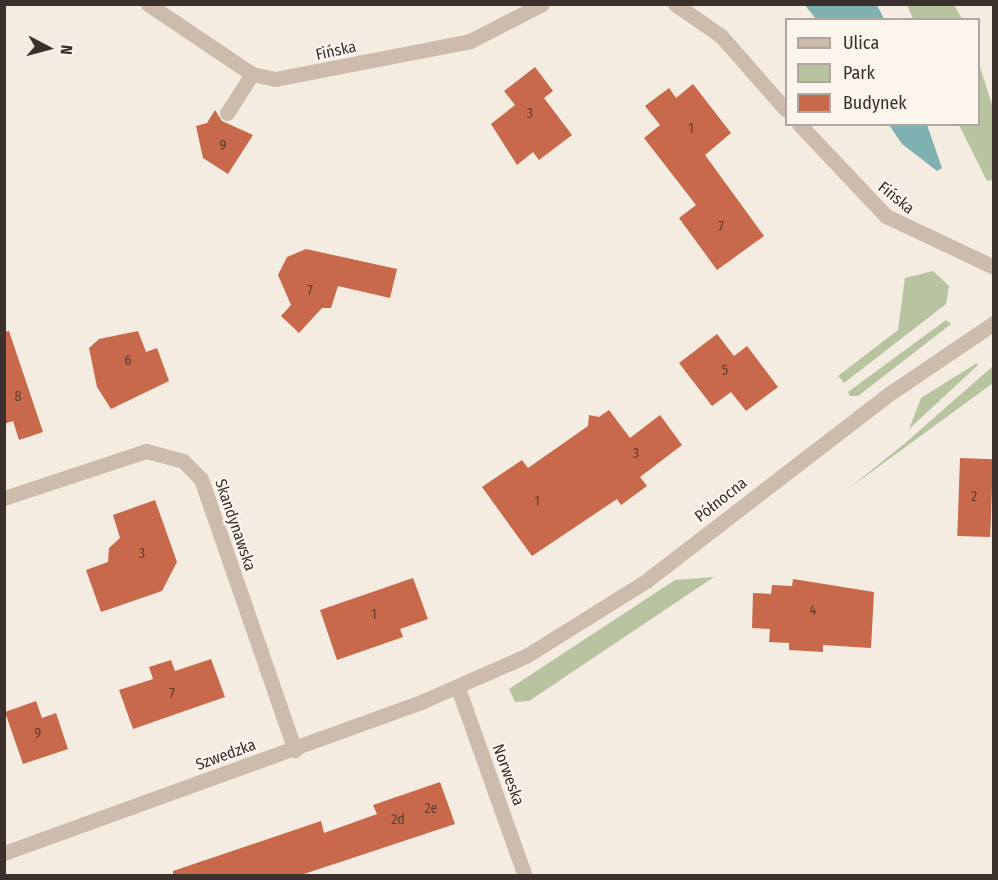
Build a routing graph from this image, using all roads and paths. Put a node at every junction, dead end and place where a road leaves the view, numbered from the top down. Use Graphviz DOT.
graph roads {
  1 [pos="148,4"];
  2 [pos="542,4"];
  3 [pos="675,4"];
  4 [pos="252,74"];
  5 [pos="785,109"];
  6 [pos="227,113"];
  7 [pos="801,126"];
  8 [pos="993,267"];
  9 [pos="993,323"];
  10 [pos="4,498"];
  11 [pos="458,688"];
  12 [pos="295,750"];
  13 [pos="4,853"];
  14 [pos="525,876"];
  1 -- 4 [label="street"];
  2 -- 4 [label="street, Fińska"];
  3 -- 5 [label="street"];
  4 -- 6 [label="street"];
  7 -- 8 [label="street, Fińska"];
  9 -- 11 [label="street, Północna"];
  10 -- 12 [label="street, Skandynawska"];
  11 -- 12 [label="street, Szwedzka"];
  11 -- 14 [label="street, Norweska"];
  12 -- 13 [label="street, Szwedzka"];
}
